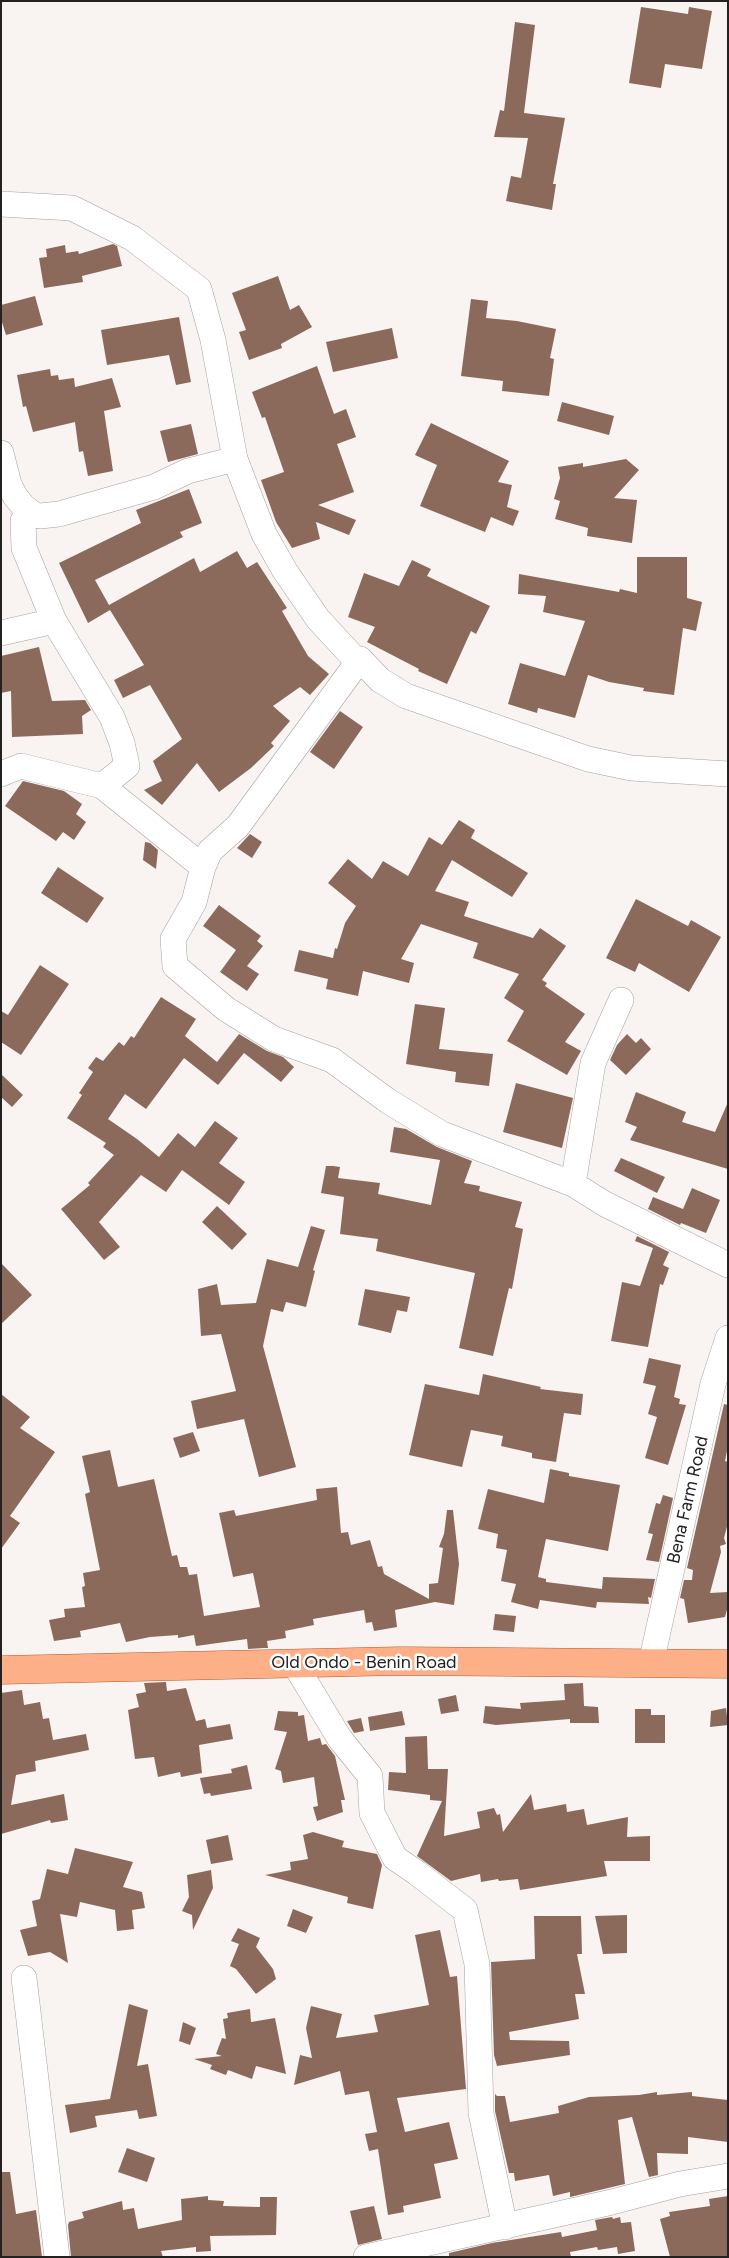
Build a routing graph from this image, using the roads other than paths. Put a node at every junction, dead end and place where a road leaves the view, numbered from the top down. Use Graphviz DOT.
graph roads {
  1 [pos="1,204"];
  2 [pos="1,453"];
  3 [pos="235,459"];
  4 [pos="34,515"];
  5 [pos="54,621"];
  6 [pos="1,633"];
  7 [pos="360,659"];
  8 [pos="1,774"];
  9 [pos="728,774"];
  10 [pos="102,786"];
  11 [pos="203,867"];
  12 [pos="621,1000"];
  13 [pos="573,1184"];
  14 [pos="728,1265"];
  15 [pos="728,1338"];
  16 [pos="294,1663"];
  17 [pos="651,1663"];
  18 [pos="728,1664"];
  19 [pos="1,1670"];
  20 [pos="24,1978"];
  21 [pos="728,2176"];
  22 [pos="505,2227"];
  23 [pos="412,2252"];
  24 [pos="57,2257"];
  25 [pos="366,2257"];
  1 -- 3 [label="street"];
  2 -- 4 [label="street"];
  3 -- 4 [label="street"];
  3 -- 7 [label="street"];
  4 -- 5 [label="street"];
  5 -- 6 [label="street"];
  5 -- 10 [label="street"];
  7 -- 9 [label="street"];
  7 -- 11 [label="street"];
  8 -- 10 [label="street"];
  10 -- 11 [label="street"];
  11 -- 13 [label="street"];
  12 -- 13 [label="street"];
  13 -- 14 [label="street"];
  15 -- 17 [label="street, Bena Farm Road"];
  16 -- 17 [label="main road, Old Ondo - Benin Road"];
  16 -- 19 [label="main road, Old Ondo - Benin Road"];
  16 -- 22 [label="street"];
  17 -- 18 [label="main road, Old Ondo - Benin Road"];
  20 -- 24 [label="street"];
  21 -- 22 [label="street"];
  22 -- 23 [label="street"];
  23 -- 25 [label="street"];
}
